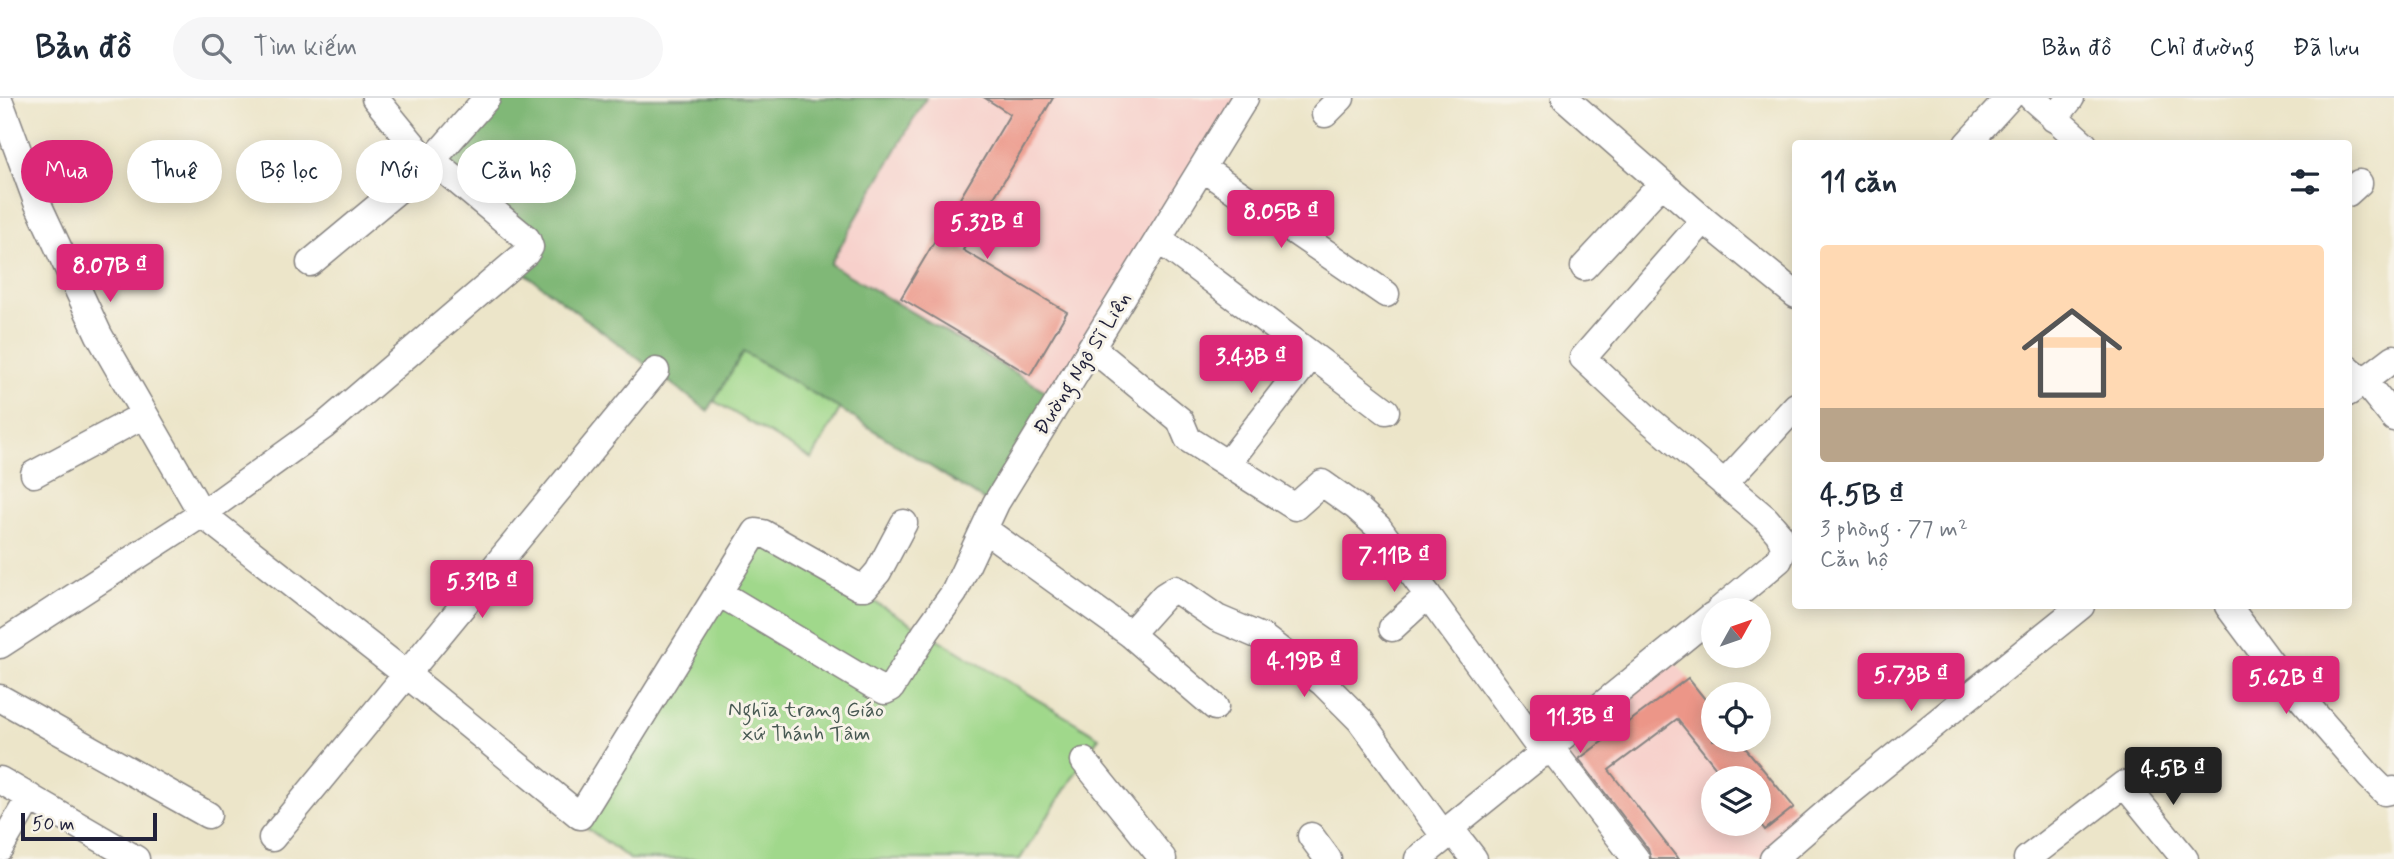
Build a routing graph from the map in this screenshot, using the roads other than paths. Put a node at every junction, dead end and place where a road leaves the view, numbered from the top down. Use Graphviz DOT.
graph roads {
  1 [pos="375,98"];
  2 [pos="487,98"];
  3 [pos="1245,98"];
  4 [pos="1565,98"];
  5 [pos="2009,98"];
  6 [pos="2032,98"];
  7 [pos="2071,98"];
  8 [pos="0,102"];
  9 [pos="2054,118"];
  10 [pos="412,140"];
  11 [pos="1971,140"];
  12 [pos="2079,140"];
  13 [pos="443,148"];
  14 [pos="1202,168"];
  15 [pos="443,172"];
  16 [pos="1661,183"];
  17 [pos="382,203"];
  18 [pos="1704,220"];
  19 [pos="1158,239"];
  20 [pos="310,263"];
  21 [pos="1584,267"];
  22 [pos="1792,292"];
  23 [pos="1386,293"];
  24 [pos="1091,347"];
  25 [pos="1311,356"];
  26 [pos="2394,358"];
  27 [pos="656,372"];
  28 [pos="2354,381"];
  29 [pos="1792,409"];
  30 [pos="1386,411"];
  31 [pos="144,415"];
  32 [pos="2394,418"];
  33 [pos="1228,463"];
  34 [pos="34,474"];
  35 [pos="1724,484"];
  36 [pos="202,514"];
  37 [pos="904,523"];
  38 [pos="984,529"];
  39 [pos="719,593"];
  40 [pos="1428,595"];
  41 [pos="1734,598"];
  42 [pos="2077,609"];
  43 [pos="2230,609"];
  44 [pos="1701,625"];
  45 [pos="1392,628"];
  46 [pos="1130,634"];
  47 [pos="0,645"];
  48 [pos="407,674"];
  49 [pos="0,698"];
  50 [pos="1215,707"];
  51 [pos="1548,751"];
  52 [pos="1084,761"];
  53 [pos="0,780"];
  54 [pos="2394,790"];
  55 [pos="30,797"];
  56 [pos="208,815"];
  57 [pos="1447,833"];
  58 [pos="1311,836"];
  59 [pos="272,838"];
  60 [pos="0,848"];
  61 [pos="136,859"];
  62 [pos="1163,859"];
  63 [pos="1328,859"];
  64 [pos="1418,859"];
  65 [pos="1474,859"];
  66 [pos="1636,859"];
  67 [pos="1773,859"];
  68 [pos="2027,859"];
  69 [pos="2185,859"];
  1 -- 10 [label="street"];
  2 -- 13 [label="street"];
  3 -- 14 [label="street, Đường Ngô Sĩ Liên"];
  4 -- 16 [label="street"];
  5 -- 11 [label="street"];
  6 -- 9 [label="street"];
  7 -- 9 [label="street"];
  8 -- 31 [label="street"];
  9 -- 12 [label="street"];
  14 -- 19 [label="street, Đường Ngô Sĩ Liên"];
  14 -- 23 [label="street"];
  15 -- 36 [label="street"];
  16 -- 18 [label="street"];
  16 -- 21 [label="street"];
  17 -- 20 [label="street"];
  18 -- 22 [label="street"];
  18 -- 35 [label="street"];
  19 -- 24 [label="street, Đường Ngô Sĩ Liên"];
  19 -- 25 [label="street"];
  24 -- 33 [label="street"];
  24 -- 38 [label="street, Đường Ngô Sĩ Liên"];
  25 -- 30 [label="street"];
  25 -- 33 [label="street"];
  26 -- 28 [label="street"];
  27 -- 48 [label="street"];
  28 -- 32 [label="street"];
  29 -- 35 [label="street"];
  31 -- 34 [label="street"];
  31 -- 36 [label="street"];
  33 -- 40 [label="street"];
  35 -- 41 [label="street"];
  36 -- 47 [label="street"];
  36 -- 48 [label="street"];
  37 -- 39 [label="street"];
  38 -- 39 [label="street, Đường Ngô Sĩ Liên"];
  38 -- 46 [label="street"];
  39 -- 48 [label="street"];
  40 -- 45 [label="street"];
  40 -- 51 [label="street"];
  42 -- 67 [label="street"];
  43 -- 54 [label="street"];
  44 -- 51 [label="street"];
  46 -- 50 [label="street"];
  46 -- 57 [label="street"];
  48 -- 59 [label="street"];
  49 -- 56 [label="street"];
  51 -- 57 [label="street"];
  51 -- 66 [label="street"];
  52 -- 62 [label="street"];
  53 -- 55 [label="street"];
  55 -- 60 [label="street"];
  55 -- 61 [label="street"];
  57 -- 64 [label="street"];
  57 -- 65 [label="street"];
  58 -- 63 [label="street"];
  68 -- 69 [label="street"];
}
